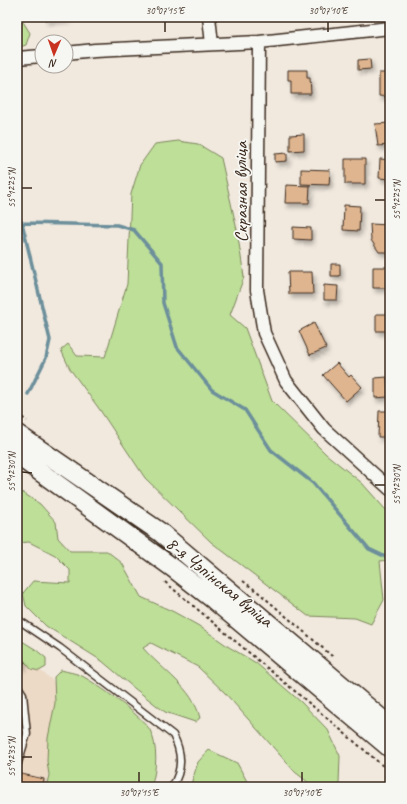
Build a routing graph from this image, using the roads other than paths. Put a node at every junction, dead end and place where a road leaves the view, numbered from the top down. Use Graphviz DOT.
graph roads {
  1 [pos="208,17"];
  2 [pos="390,28"];
  3 [pos="259,42"];
  4 [pos="212,44"];
  5 [pos="74,52"];
  6 [pos="34,57"];
  7 [pos="17,58"];
  8 [pos="17,434"];
  9 [pos="17,455"];
  10 [pos="390,488"];
  11 [pos="17,618"];
  12 [pos="17,685"];
  13 [pos="390,726"];
  14 [pos="390,748"];
  15 [pos="17,763"];
  16 [pos="172,787"];
  1 -- 4 [label="street"];
  2 -- 3 [label="street"];
  3 -- 4 [label="street"];
  3 -- 10 [label="street, Скразная вуліца"];
  4 -- 5 [label="street"];
  6 -- 7 [label="street"];
  8 -- 13 [label="main road, 8-я Чэпінская вуліца"];
  9 -- 14 [label="main road, 8-я Чэпінская вуліца"];
  11 -- 16 [label="lane"];
  12 -- 15 [label="lane"];
}
